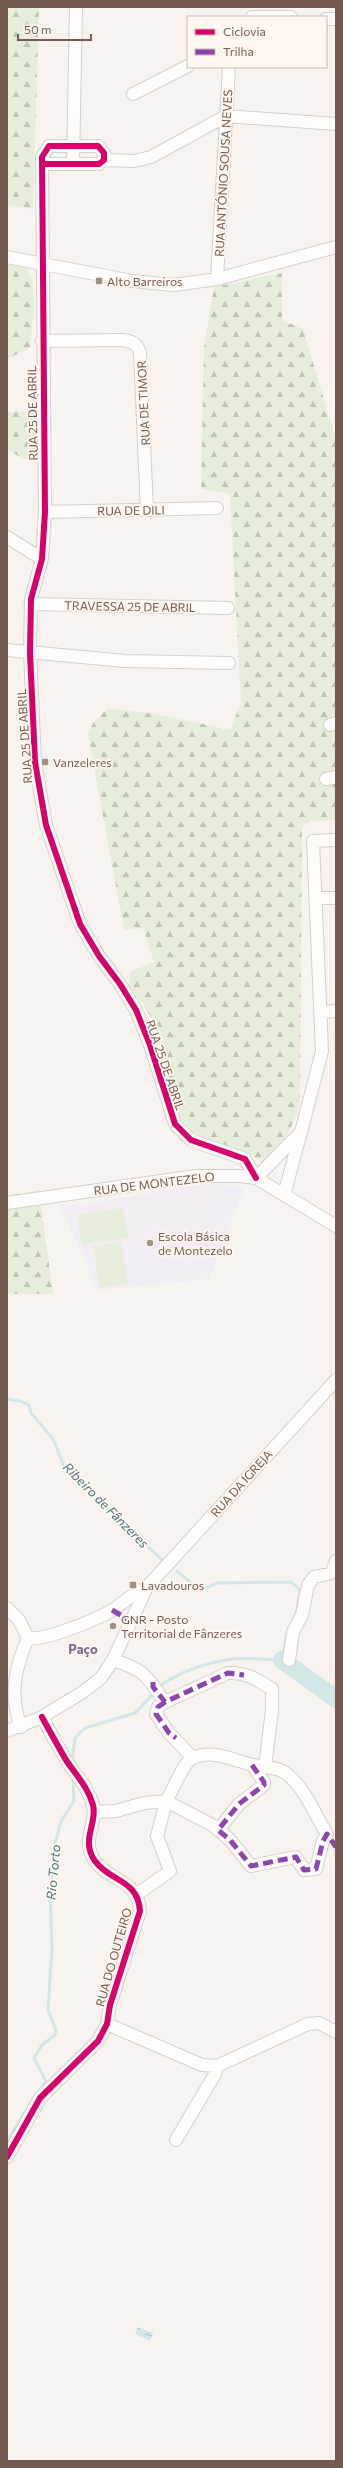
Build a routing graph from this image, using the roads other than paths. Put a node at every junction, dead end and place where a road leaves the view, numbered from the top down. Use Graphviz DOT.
graph roads {
  1 [pos="76,7"];
  2 [pos="187,67"];
  3 [pos="229,68"];
  4 [pos="133,94"];
  5 [pos="226,116"];
  6 [pos="336,124"];
  7 [pos="72,145"];
  8 [pos="104,160"];
  9 [pos="42,164"];
  10 [pos="73,164"];
  11 [pos="336,247"];
  12 [pos="7,257"];
  13 [pos="41,264"];
  14 [pos="216,279"];
  15 [pos="42,341"];
  16 [pos="217,508"];
  17 [pos="147,510"];
  18 [pos="45,512"];
  19 [pos="7,537"];
  20 [pos="42,559"];
  21 [pos="31,604"];
  22 [pos="228,608"];
  23 [pos="7,650"];
  24 [pos="30,653"];
  25 [pos="229,663"];
  26 [pos="336,840"];
  27 [pos="316,898"];
  28 [pos="336,898"];
  29 [pos="336,1011"];
  30 [pos="321,1012"];
  31 [pos="301,1132"];
  32 [pos="256,1178"];
  33 [pos="284,1195"];
  34 [pos="7,1203"];
  35 [pos="336,1226"];
  36 [pos="336,1380"];
  37 [pos="336,1561"];
  38 [pos="147,1588"];
  39 [pos="7,1608"];
  40 [pos="112,1610"];
  41 [pos="131,1621"];
  42 [pos="28,1638"];
  43 [pos="113,1660"];
  44 [pos="289,1660"];
  45 [pos="10,1684"];
  46 [pos="165,1702"];
  47 [pos="42,1717"];
  48 [pos="21,1727"];
  49 [pos="7,1731"];
  50 [pos="193,1758"];
  51 [pos="252,1765"];
  52 [pos="264,1767"];
  53 [pos="166,1801"];
  54 [pos="95,1812"];
  55 [pos="218,1830"];
  56 [pos="136,1895"];
  57 [pos="107,2024"];
  58 [pos="336,2032"];
  59 [pos="216,2066"];
  60 [pos="176,2140"];
  61 [pos="7,2157"];
  1 -- 7 [label="street"];
  2 -- 4 [label="street"];
  3 -- 5 [label="street, RUA ANTÓNIO SOUSA NEVES"];
  5 -- 6 [label="street"];
  5 -- 8 [label="street"];
  5 -- 14 [label="street, RUA ANTÓNIO SOUSA NEVES"];
  7 -- 8 [label="street"];
  7 -- 9 [label="street"];
  7 -- 10 [label="street"];
  8 -- 10 [label="street"];
  9 -- 10 [label="street"];
  9 -- 13 [label="street, RUA 25 DE ABRIL"];
  11 -- 14 [label="street"];
  12 -- 13 [label="street"];
  13 -- 14 [label="street"];
  13 -- 15 [label="street, RUA 25 DE ABRIL"];
  15 -- 17 [label="street, RUA DE TIMOR"];
  15 -- 18 [label="street, RUA 25 DE ABRIL"];
  16 -- 17 [label="street, RUA DE DILI"];
  17 -- 18 [label="street, RUA DE DILI"];
  18 -- 20 [label="street, RUA 25 DE ABRIL"];
  19 -- 20 [label="street"];
  20 -- 21 [label="street, RUA 25 DE ABRIL"];
  21 -- 22 [label="street, TRAVESSA 25 DE ABRIL"];
  21 -- 24 [label="street, RUA 25 DE ABRIL"];
  23 -- 24 [label="street"];
  24 -- 25 [label="street"];
  24 -- 32 [label="street, RUA 25 DE ABRIL"];
  26 -- 27 [label="street"];
  27 -- 28 [label="street"];
  27 -- 30 [label="street"];
  29 -- 30 [label="street"];
  30 -- 31 [label="street"];
  31 -- 32 [label="street"];
  31 -- 33 [label="street"];
  32 -- 33 [label="street, RUA DE MONTEZELO"];
  32 -- 34 [label="street, RUA DE MONTEZELO"];
  33 -- 35 [label="street, RUA DE MONTEZELO"];
  36 -- 38 [label="street, RUA DA IGREJA"];
  37 -- 44 [label="street"];
  38 -- 40 [label="street"];
  38 -- 41 [label="street"];
  39 -- 42 [label="street"];
  40 -- 41 [label="street"];
  40 -- 42 [label="street"];
  41 -- 43 [label="street"];
  42 -- 45 [label="street"];
  43 -- 46 [label="street"];
  43 -- 47 [label="street"];
  45 -- 48 [label="street"];
  46 -- 50 [label="street"];
  46 -- 52 [label="street"];
  47 -- 48 [label="street"];
  47 -- 54 [label="street"];
  48 -- 49 [label="street"];
  50 -- 51 [label="street"];
  50 -- 53 [label="street"];
  51 -- 52 [label="street"];
  51 -- 55 [label="street"];
  52 -- 55 [label="street"];
  53 -- 54 [label="street"];
  53 -- 55 [label="street"];
  53 -- 56 [label="street"];
  54 -- 56 [label="street, RUA DO OUTEIRO"];
  56 -- 57 [label="street, RUA DO OUTEIRO"];
  57 -- 59 [label="street"];
  57 -- 61 [label="street, RUA DO OUTEIRO"];
  58 -- 59 [label="street"];
  59 -- 60 [label="street"];
}
